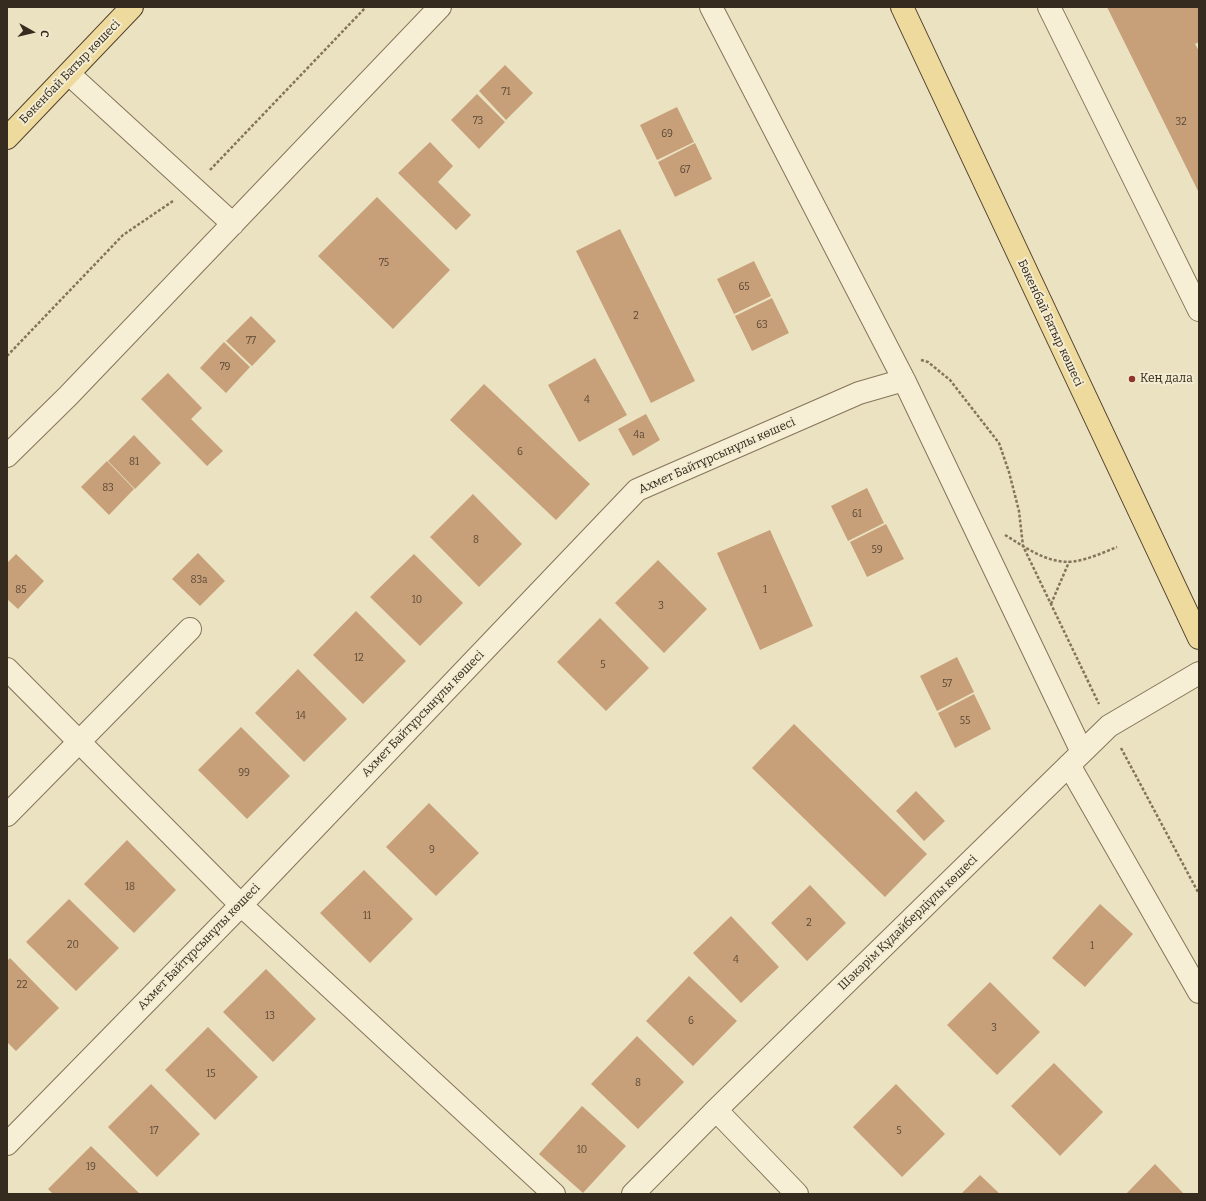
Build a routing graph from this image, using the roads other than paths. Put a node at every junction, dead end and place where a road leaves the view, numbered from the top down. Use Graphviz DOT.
graph roads {
  1 [pos="132,7"];
  2 [pos="440,7"];
  3 [pos="711,7"];
  4 [pos="902,7"];
  5 [pos="1049,7"];
  6 [pos="69,74"];
  7 [pos="7,138"];
  8 [pos="233,224"];
  9 [pos="1199,310"];
  10 [pos="904,380"];
  11 [pos="7,456"];
  12 [pos="190,629"];
  13 [pos="1199,638"];
  14 [pos="7,668"];
  15 [pos="1199,673"];
  16 [pos="80,742"];
  17 [pos="1075,758"];
  18 [pos="7,815"];
  19 [pos="241,905"];
  20 [pos="1199,992"];
  21 [pos="716,1110"];
  22 [pos="7,1144"];
  23 [pos="554,1194"];
  24 [pos="633,1194"];
  25 [pos="797,1194"];
  1 -- 6 [label="main road, Бөкенбай Батыр көшесі"];
  2 -- 8 [label="street"];
  3 -- 10 [label="street"];
  4 -- 13 [label="main road, Бөкенбай Батыр көшесі"];
  5 -- 9 [label="street"];
  6 -- 7 [label="main road, Бөкенбай Батыр көшесі"];
  6 -- 8 [label="street"];
  8 -- 11 [label="street"];
  10 -- 17 [label="street"];
  10 -- 19 [label="street, Ахмет Байтұрсынұлы көшесі"];
  12 -- 16 [label="street"];
  14 -- 16 [label="street"];
  15 -- 17 [label="street, Шәкәрім Құдайбердіұлы көшесі"];
  16 -- 18 [label="street"];
  16 -- 19 [label="street"];
  17 -- 20 [label="street"];
  17 -- 21 [label="street, Шәкәрім Құдайбердіұлы көшесі"];
  19 -- 22 [label="street, Ахмет Байтұрсынұлы көшесі"];
  19 -- 23 [label="street"];
  21 -- 24 [label="street, Шәкәрім Құдайбердіұлы көшесі"];
  21 -- 25 [label="street"];
}
